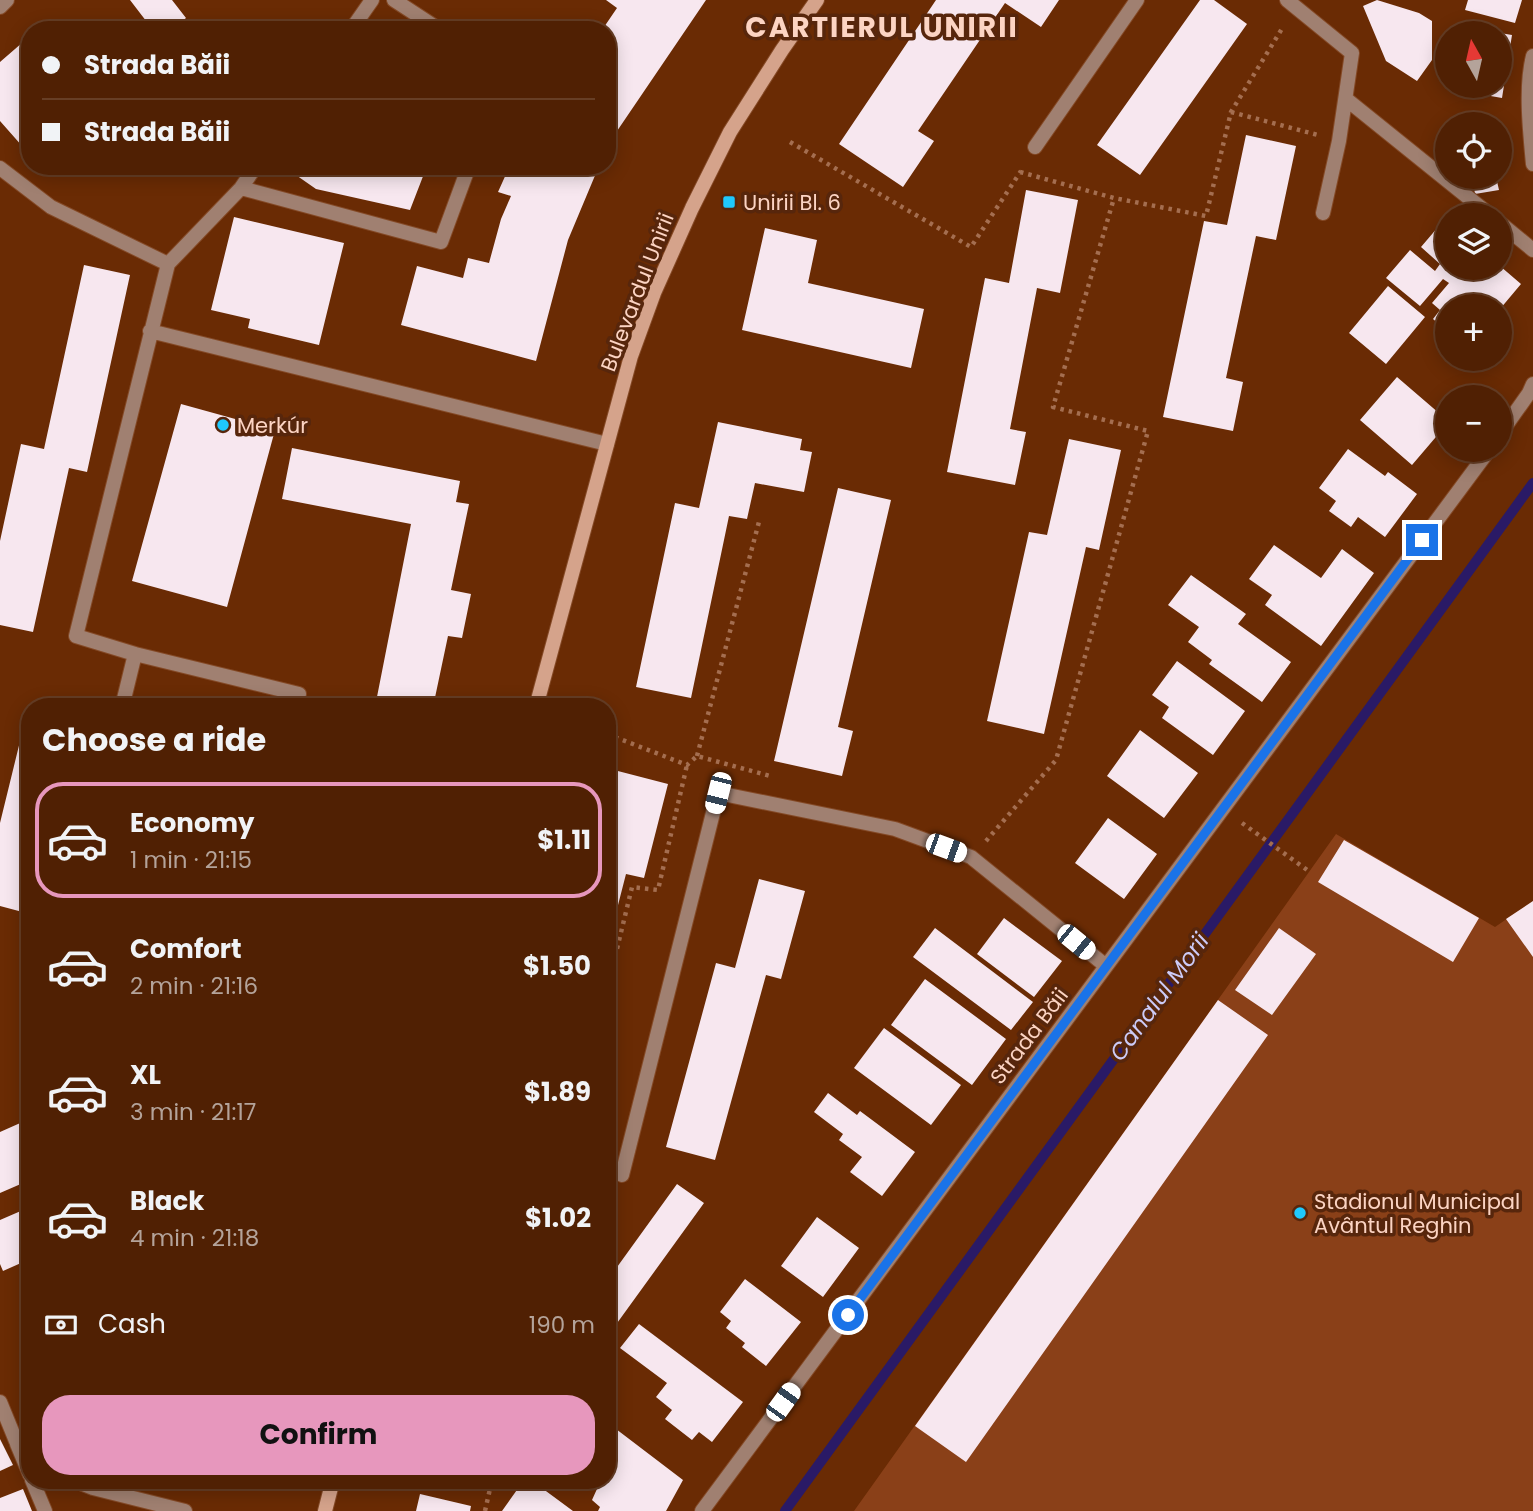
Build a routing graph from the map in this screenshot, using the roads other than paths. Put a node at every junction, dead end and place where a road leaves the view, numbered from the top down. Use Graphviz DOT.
graph roads {
  1 [pos="7,0"];
  2 [pos="372,0"];
  3 [pos="394,0"];
  4 [pos="817,0"];
  5 [pos="1137,0"];
  6 [pos="1291,4"];
  7 [pos="0,7"];
  8 [pos="357,21"];
  9 [pos="426,21"];
  10 [pos="1533,56"];
  11 [pos="1346,99"];
  12 [pos="1035,147"];
  13 [pos="1533,164"];
  14 [pos="0,168"];
  15 [pos="250,175"];
  16 [pos="466,175"];
  17 [pos="241,188"];
  18 [pos="1475,203"];
  19 [pos="1323,213"];
  20 [pos="1512,233"];
  21 [pos="1533,250"];
  22 [pos="168,264"];
  23 [pos="150,331"];
  24 [pos="1533,384"];
  25 [pos="1512,417"];
  26 [pos="607,444"];
  27 [pos="1480,462"];
  28 [pos="135,654"];
  29 [pos="299,694"];
  30 [pos="124,698"];
  31 [pos="538,698"];
  32 [pos="1106,966"];
  33 [pos="622,1175"];
  34 [pos="0,1402"];
  35 [pos="16,1441"];
  36 [pos="21,1446"];
  37 [pos="21,1453"];
  38 [pos="36,1489"];
  39 [pos="97,1489"];
  40 [pos="331,1489"];
  41 [pos="45,1511"];
  42 [pos="185,1511"];
  43 [pos="325,1511"];
  44 [pos="702,1511"];
  1 -- 7 [label="street"];
  2 -- 8 [label="street"];
  3 -- 9 [label="street"];
  4 -- 26 [label="main road, Bulevardul Unirii"];
  5 -- 12 [label="street"];
  6 -- 11 [label="street"];
  10 -- 13 [label="street"];
  11 -- 18 [label="street"];
  11 -- 19 [label="street"];
  14 -- 22 [label="street"];
  15 -- 17 [label="street"];
  16 -- 17 [label="street"];
  17 -- 22 [label="street"];
  20 -- 21 [label="street"];
  22 -- 23 [label="street"];
  23 -- 26 [label="street"];
  23 -- 28 [label="street"];
  24 -- 25 [label="street"];
  26 -- 31 [label="main road, Bulevardul Unirii"];
  27 -- 32 [label="street, Strada Băii"];
  28 -- 29 [label="street"];
  28 -- 30 [label="street"];
  32 -- 33 [label="street"];
  32 -- 44 [label="street, Strada Băii"];
  34 -- 35 [label="street"];
  35 -- 36 [label="street"];
  35 -- 37 [label="street"];
  38 -- 41 [label="street"];
  39 -- 42 [label="street"];
  40 -- 43 [label="main road"];
}
